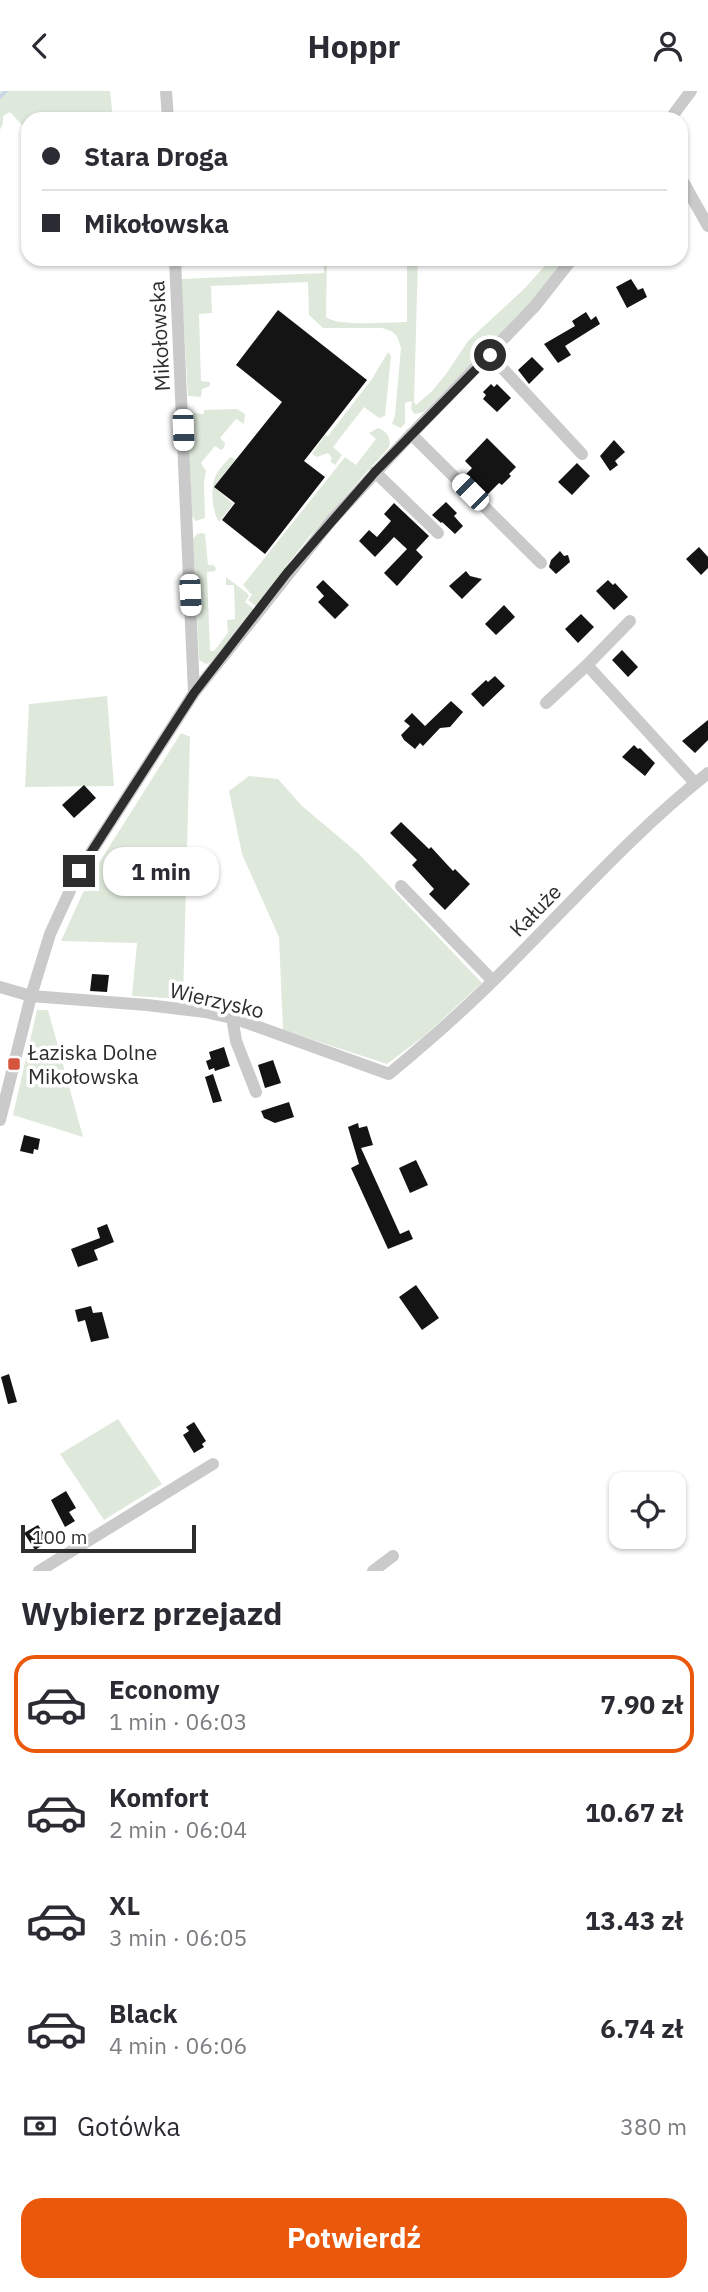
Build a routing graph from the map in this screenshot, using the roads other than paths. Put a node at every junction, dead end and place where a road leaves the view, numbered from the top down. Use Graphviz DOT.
graph roads {
  1 [pos="166,91"];
  2 [pos="691,91"];
  3 [pos="168,112"];
  4 [pos="675,112"];
  5 [pos="688,190"];
  6 [pos="708,226"];
  7 [pos="175,266"];
  8 [pos="566,266"];
  9 [pos="490,355"];
  10 [pos="411,434"];
  11 [pos="582,454"];
  12 [pos="375,472"];
  13 [pos="438,533"];
  14 [pos="541,563"];
  15 [pos="630,621"];
  16 [pos="587,665"];
  17 [pos="194,693"];
  18 [pos="545,703"];
  19 [pos="708,773"];
  20 [pos="695,783"];
  21 [pos="401,886"];
  22 [pos="493,981"];
  23 [pos="0,987"];
  24 [pos="31,996"];
  25 [pos="236,1019"];
  26 [pos="389,1074"];
  27 [pos="256,1092"];
  28 [pos="0,1120"];
  29 [pos="213,1464"];
  30 [pos="393,1556"];
  31 [pos="39,1571"];
  32 [pos="373,1571"];
  1 -- 3 [label="street"];
  2 -- 4 [label="street"];
  5 -- 6 [label="street"];
  7 -- 17 [label="street, Mikołowska"];
  8 -- 9 [label="street"];
  9 -- 10 [label="street"];
  9 -- 11 [label="street"];
  10 -- 12 [label="street"];
  10 -- 14 [label="street"];
  12 -- 13 [label="street"];
  12 -- 17 [label="street"];
  15 -- 16 [label="street"];
  16 -- 18 [label="street"];
  16 -- 20 [label="street"];
  17 -- 24 [label="street"];
  19 -- 20 [label="street, Kałuże"];
  20 -- 22 [label="street, Kałuże"];
  21 -- 22 [label="street"];
  22 -- 26 [label="street, Kałuże"];
  23 -- 24 [label="street, Wierzysko"];
  24 -- 25 [label="street, Wierzysko"];
  24 -- 28 [label="street"];
  25 -- 26 [label="street, Wierzysko"];
  25 -- 27 [label="street"];
  29 -- 31 [label="street"];
  30 -- 32 [label="street"];
}
